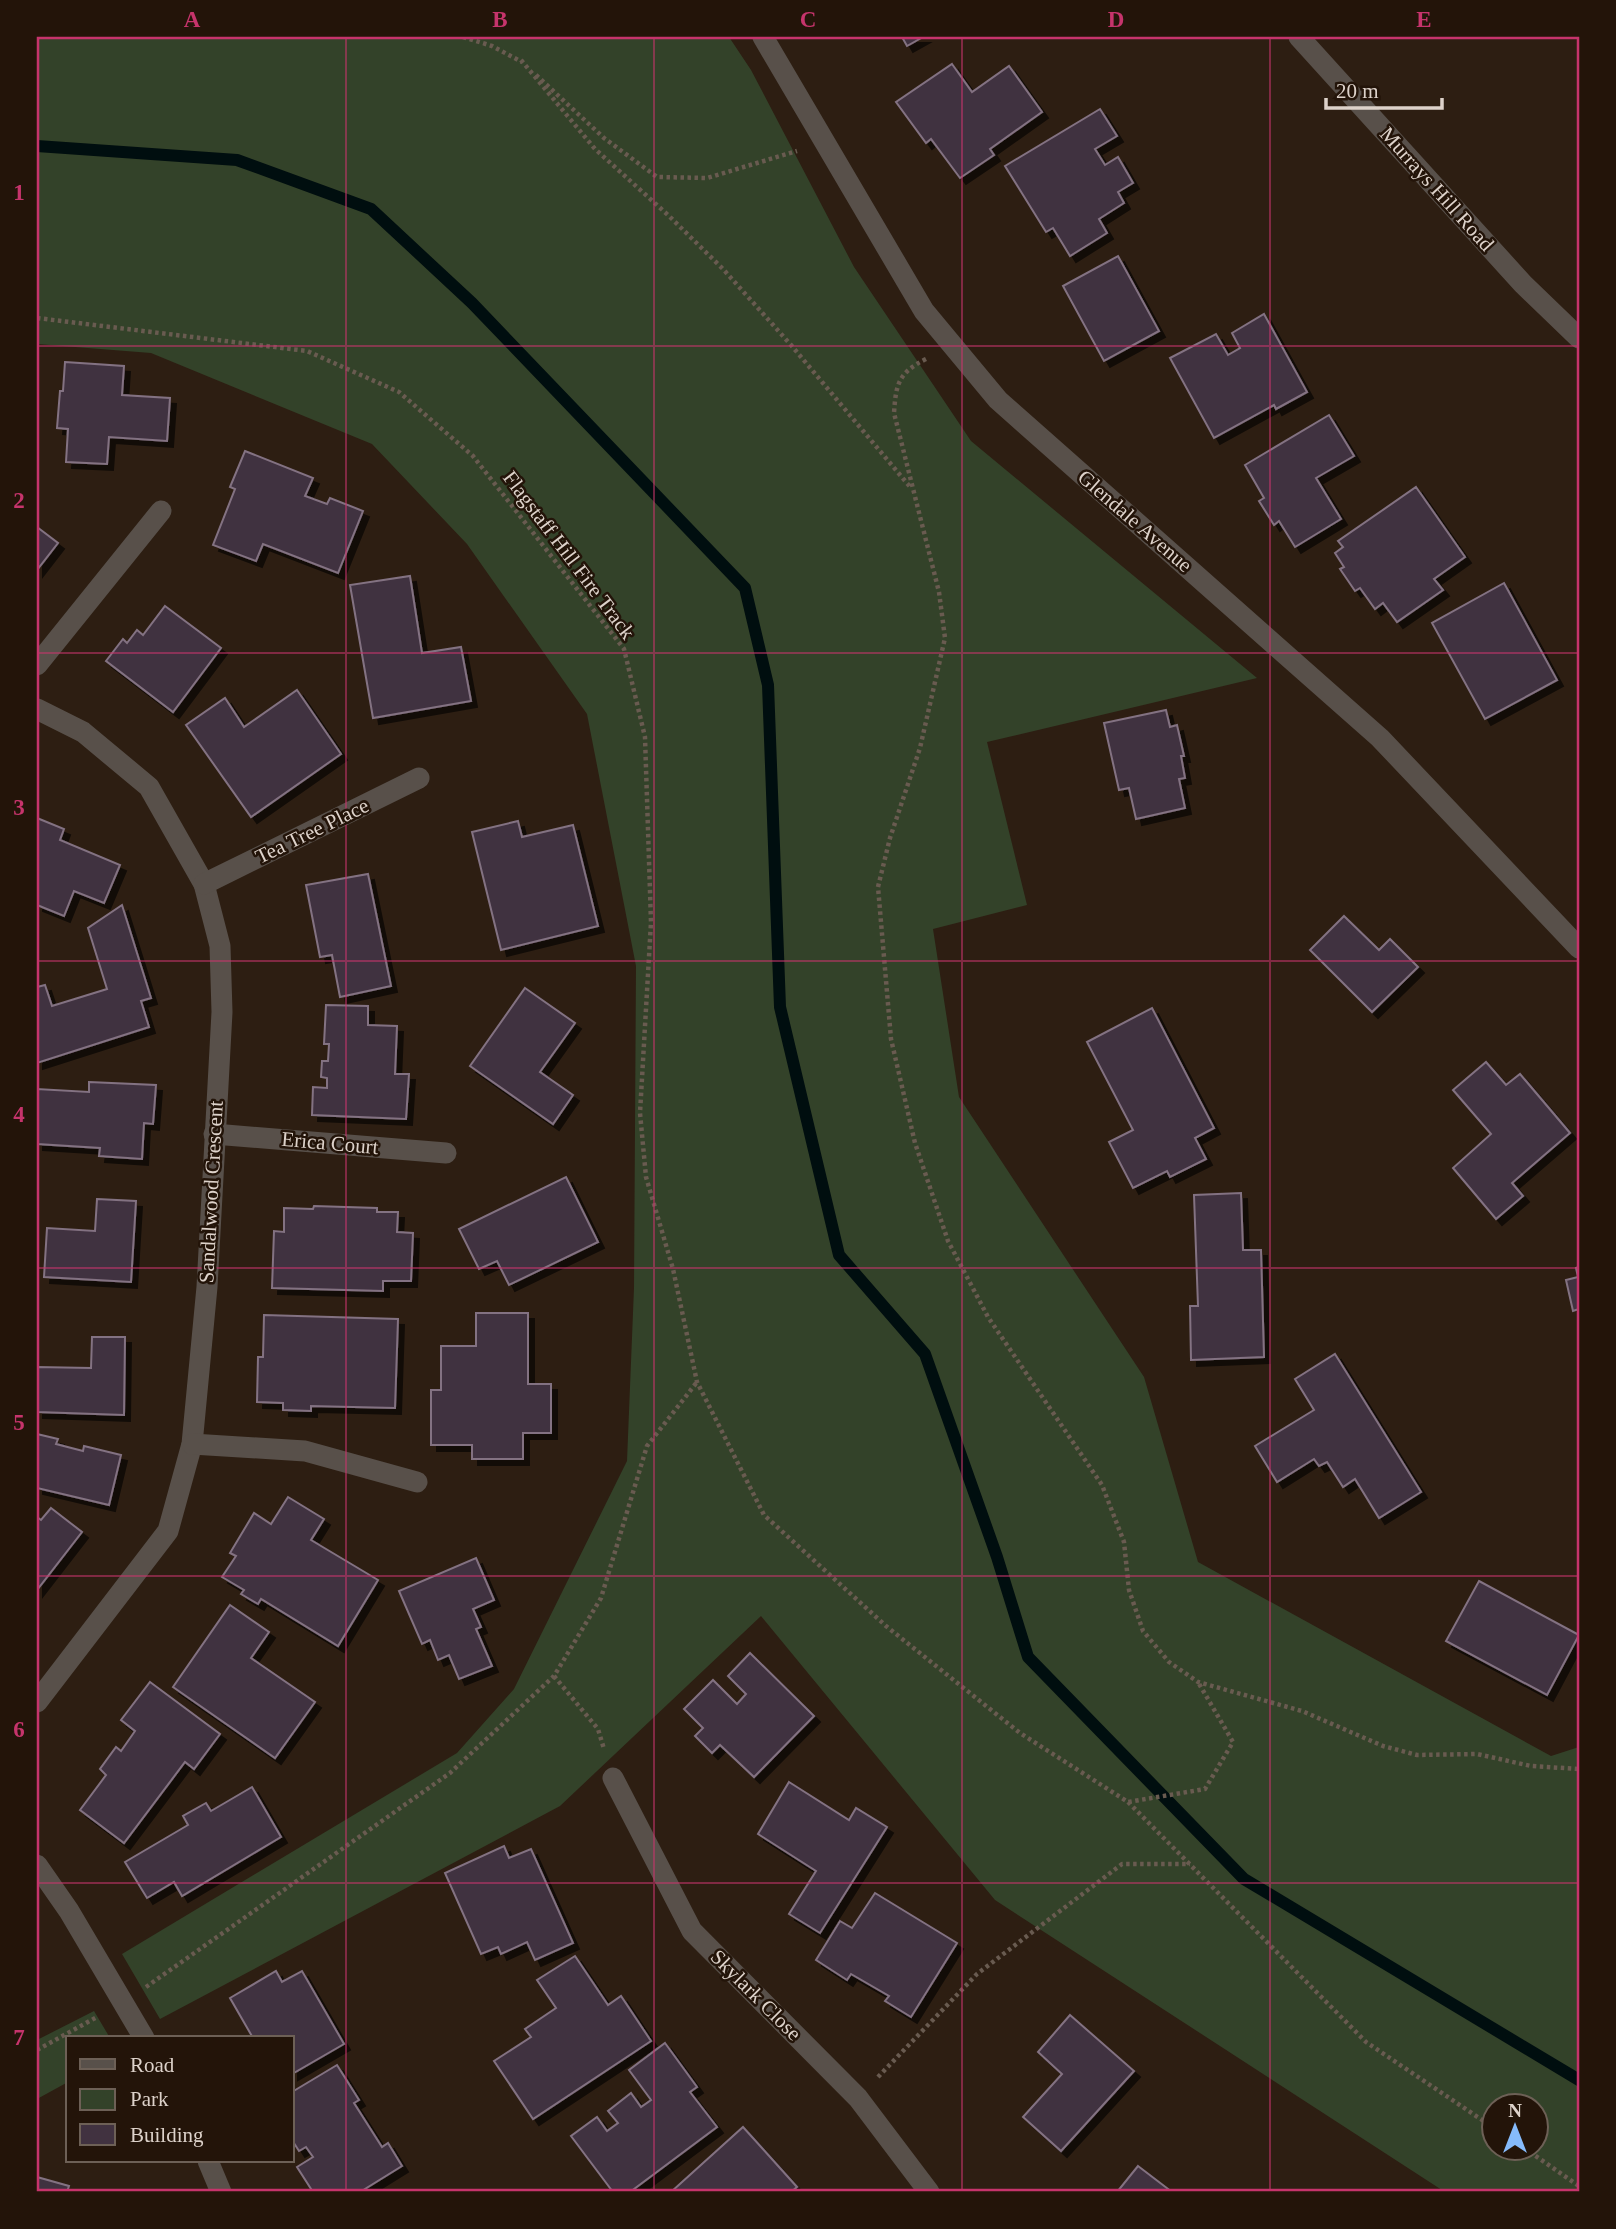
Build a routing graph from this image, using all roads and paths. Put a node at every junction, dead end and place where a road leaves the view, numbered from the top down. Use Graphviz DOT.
graph roads {
  1 [pos="463,37"];
  2 [pos="763,37"];
  3 [pos="1299,37"];
  4 [pos="521,60"];
  5 [pos="825,142"];
  6 [pos="37,318"];
  7 [pos="1579,338"];
  8 [pos="953,346"];
  9 [pos="914,492"];
  10 [pos="161,510"];
  11 [pos="37,665"];
  12 [pos="37,709"];
  13 [pos="419,778"];
  14 [pos="204,884"];
  15 [pos="1579,948"];
  16 [pos="214,1134"];
  17 [pos="446,1153"];
  18 [pos="697,1382"];
  19 [pos="192,1444"];
  20 [pos="416,1482"];
  21 [pos="554,1676"];
  22 [pos="1198,1682"];
  23 [pos="37,1702"];
  24 [pos="1579,1769"];
  25 [pos="613,1778"];
  26 [pos="1128,1802"];
  27 [pos="1190,1864"];
  28 [pos="37,1865"];
  29 [pos="123,2003"];
  30 [pos="143,2036"];
  31 [pos="37,2050"];
  32 [pos="858,2098"];
  33 [pos="1480,2119"];
  34 [pos="208,2162"];
  35 [pos="1544,2162"];
  36 [pos="1579,2186"];
  37 [pos="221,2192"];
  38 [pos="929,2192"];
  1 -- 4 [label="path"];
  2 -- 5 [label="street, Glendale Avenue"];
  3 -- 7 [label="street, Murrays Hill Road"];
  4 -- 5 [label="path"];
  4 -- 9 [label="path"];
  5 -- 8 [label="street, Glendale Avenue"];
  6 -- 18 [label="path, Flagstaff Hill Fire Track"];
  8 -- 9 [label="path"];
  8 -- 15 [label="street, Glendale Avenue"];
  9 -- 22 [label="path"];
  10 -- 11 [label="street"];
  12 -- 14 [label="street, Sandalwood Crescent"];
  13 -- 14 [label="street, Tea Tree Place"];
  14 -- 16 [label="street, Sandalwood Crescent"];
  16 -- 17 [label="street, Erica Court"];
  16 -- 19 [label="street, Sandalwood Crescent"];
  18 -- 21 [label="path"];
  18 -- 26 [label="path, Flagstaff Hill Fire Track"];
  19 -- 20 [label="street"];
  19 -- 23 [label="street, Sandalwood Crescent"];
  21 -- 25 [label="path"];
  21 -- 29 [label="path"];
  22 -- 24 [label="path"];
  22 -- 26 [label="path"];
  25 -- 32 [label="street, Skylark Close"];
  26 -- 27 [label="path, Flagstaff Hill Fire Track"];
  27 -- 32 [label="path"];
  27 -- 33 [label="path, Flagstaff Hill Fire Track"];
  28 -- 29 [label="street"];
  29 -- 30 [label="street"];
  29 -- 31 [label="path"];
  32 -- 38 [label="street, Skylark Close"];
  34 -- 37 [label="street"];
  35 -- 36 [label="path"];
}
